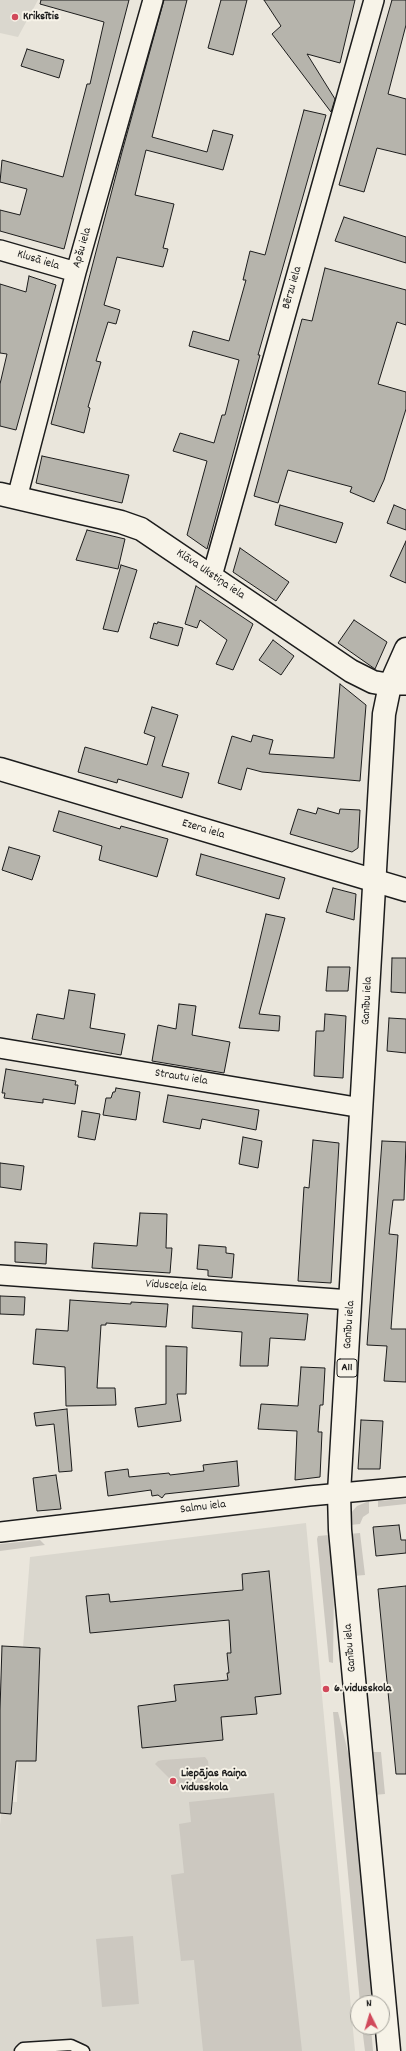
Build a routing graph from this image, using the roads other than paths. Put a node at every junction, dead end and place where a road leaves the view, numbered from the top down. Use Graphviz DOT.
graph roads {
  1 [pos="153,0"];
  2 [pos="374,0"];
  3 [pos="0,250"];
  4 [pos="76,272"];
  5 [pos="9,496"];
  6 [pos="212,576"];
  7 [pos="406,648"];
  8 [pos="398,685"];
  9 [pos="0,769"];
  10 [pos="374,881"];
  11 [pos="406,890"];
  12 [pos="0,1048"];
  13 [pos="362,1108"];
  14 [pos="0,1275"];
  15 [pos="351,1300"];
  16 [pos="406,1487"];
  17 [pos="339,1493"];
  18 [pos="0,1532"];
  19 [pos="20,2051"];
  20 [pos="84,2051"];
  21 [pos="389,2051"];
  1 -- 4 [label="street, Apšu iela"];
  2 -- 6 [label="street, Bērzu iela"];
  3 -- 4 [label="street, Klusā iela"];
  4 -- 5 [label="street, Apšu iela"];
  5 -- 6 [label="main road, Klāva Ukstiņa iela"];
  6 -- 8 [label="main road, Klāva Ukstiņa iela"];
  7 -- 8 [label="main road, Ganību iela / A11"];
  8 -- 10 [label="main road, Ganību iela / A11"];
  9 -- 10 [label="main road, Ezera iela"];
  10 -- 11 [label="main road, Ezera iela"];
  10 -- 13 [label="main road, Ganību iela / A11"];
  12 -- 13 [label="street, Strautu iela"];
  13 -- 15 [label="main road, Ganību iela / A11"];
  14 -- 15 [label="street, Vidusceļa iela"];
  15 -- 17 [label="main road, Ganību iela / A11"];
  16 -- 17 [label="street, Salmu iela"];
  17 -- 18 [label="street, Salmu iela"];
  17 -- 21 [label="main road, Ganību iela / A11"];
  19 -- 20 [label="lane"];
}
